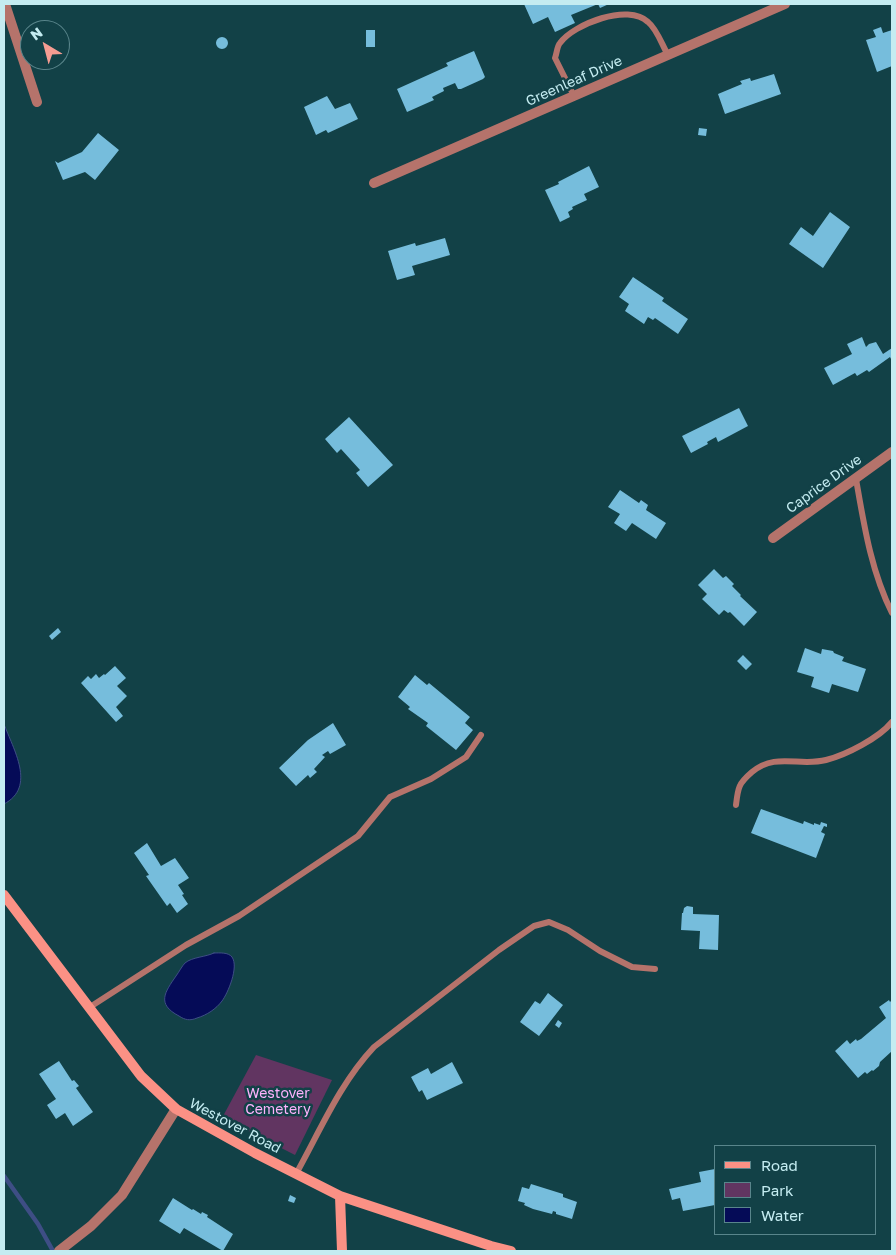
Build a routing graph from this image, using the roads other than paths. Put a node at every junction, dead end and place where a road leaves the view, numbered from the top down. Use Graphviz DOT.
graph roads {
  1 [pos="5,4"];
  2 [pos="785,4"];
  3 [pos="668,55"];
  4 [pos="574,96"];
  5 [pos="37,102"];
  6 [pos="374,184"];
  7 [pos="892,452"];
  8 [pos="856,479"];
  9 [pos="772,538"];
  10 [pos="892,613"];
  11 [pos="892,722"];
  12 [pos="481,735"];
  13 [pos="736,805"];
  14 [pos="4,895"];
  15 [pos="655,969"];
  16 [pos="90,1007"];
  17 [pos="176,1110"];
  18 [pos="296,1174"];
  19 [pos="340,1196"];
  20 [pos="59,1251"];
  21 [pos="342,1251"];
  22 [pos="512,1251"];
  1 -- 5 [label="street"];
  2 -- 3 [label="street, Greenleaf Drive"];
  3 -- 4 [label="street, Greenleaf Drive"];
  3 -- 4 [label="lane"];
  4 -- 6 [label="street, Greenleaf Drive"];
  7 -- 8 [label="street, Caprice Drive"];
  8 -- 9 [label="street, Caprice Drive"];
  8 -- 10 [label="lane"];
  11 -- 13 [label="lane"];
  12 -- 16 [label="lane"];
  14 -- 16 [label="street, Westover Road"];
  15 -- 18 [label="lane"];
  16 -- 17 [label="street, Westover Road"];
  17 -- 18 [label="street, Westover Road"];
  17 -- 20 [label="street"];
  18 -- 19 [label="street, Westover Road"];
  19 -- 21 [label="street"];
  19 -- 22 [label="street, Westover Road"];
}
